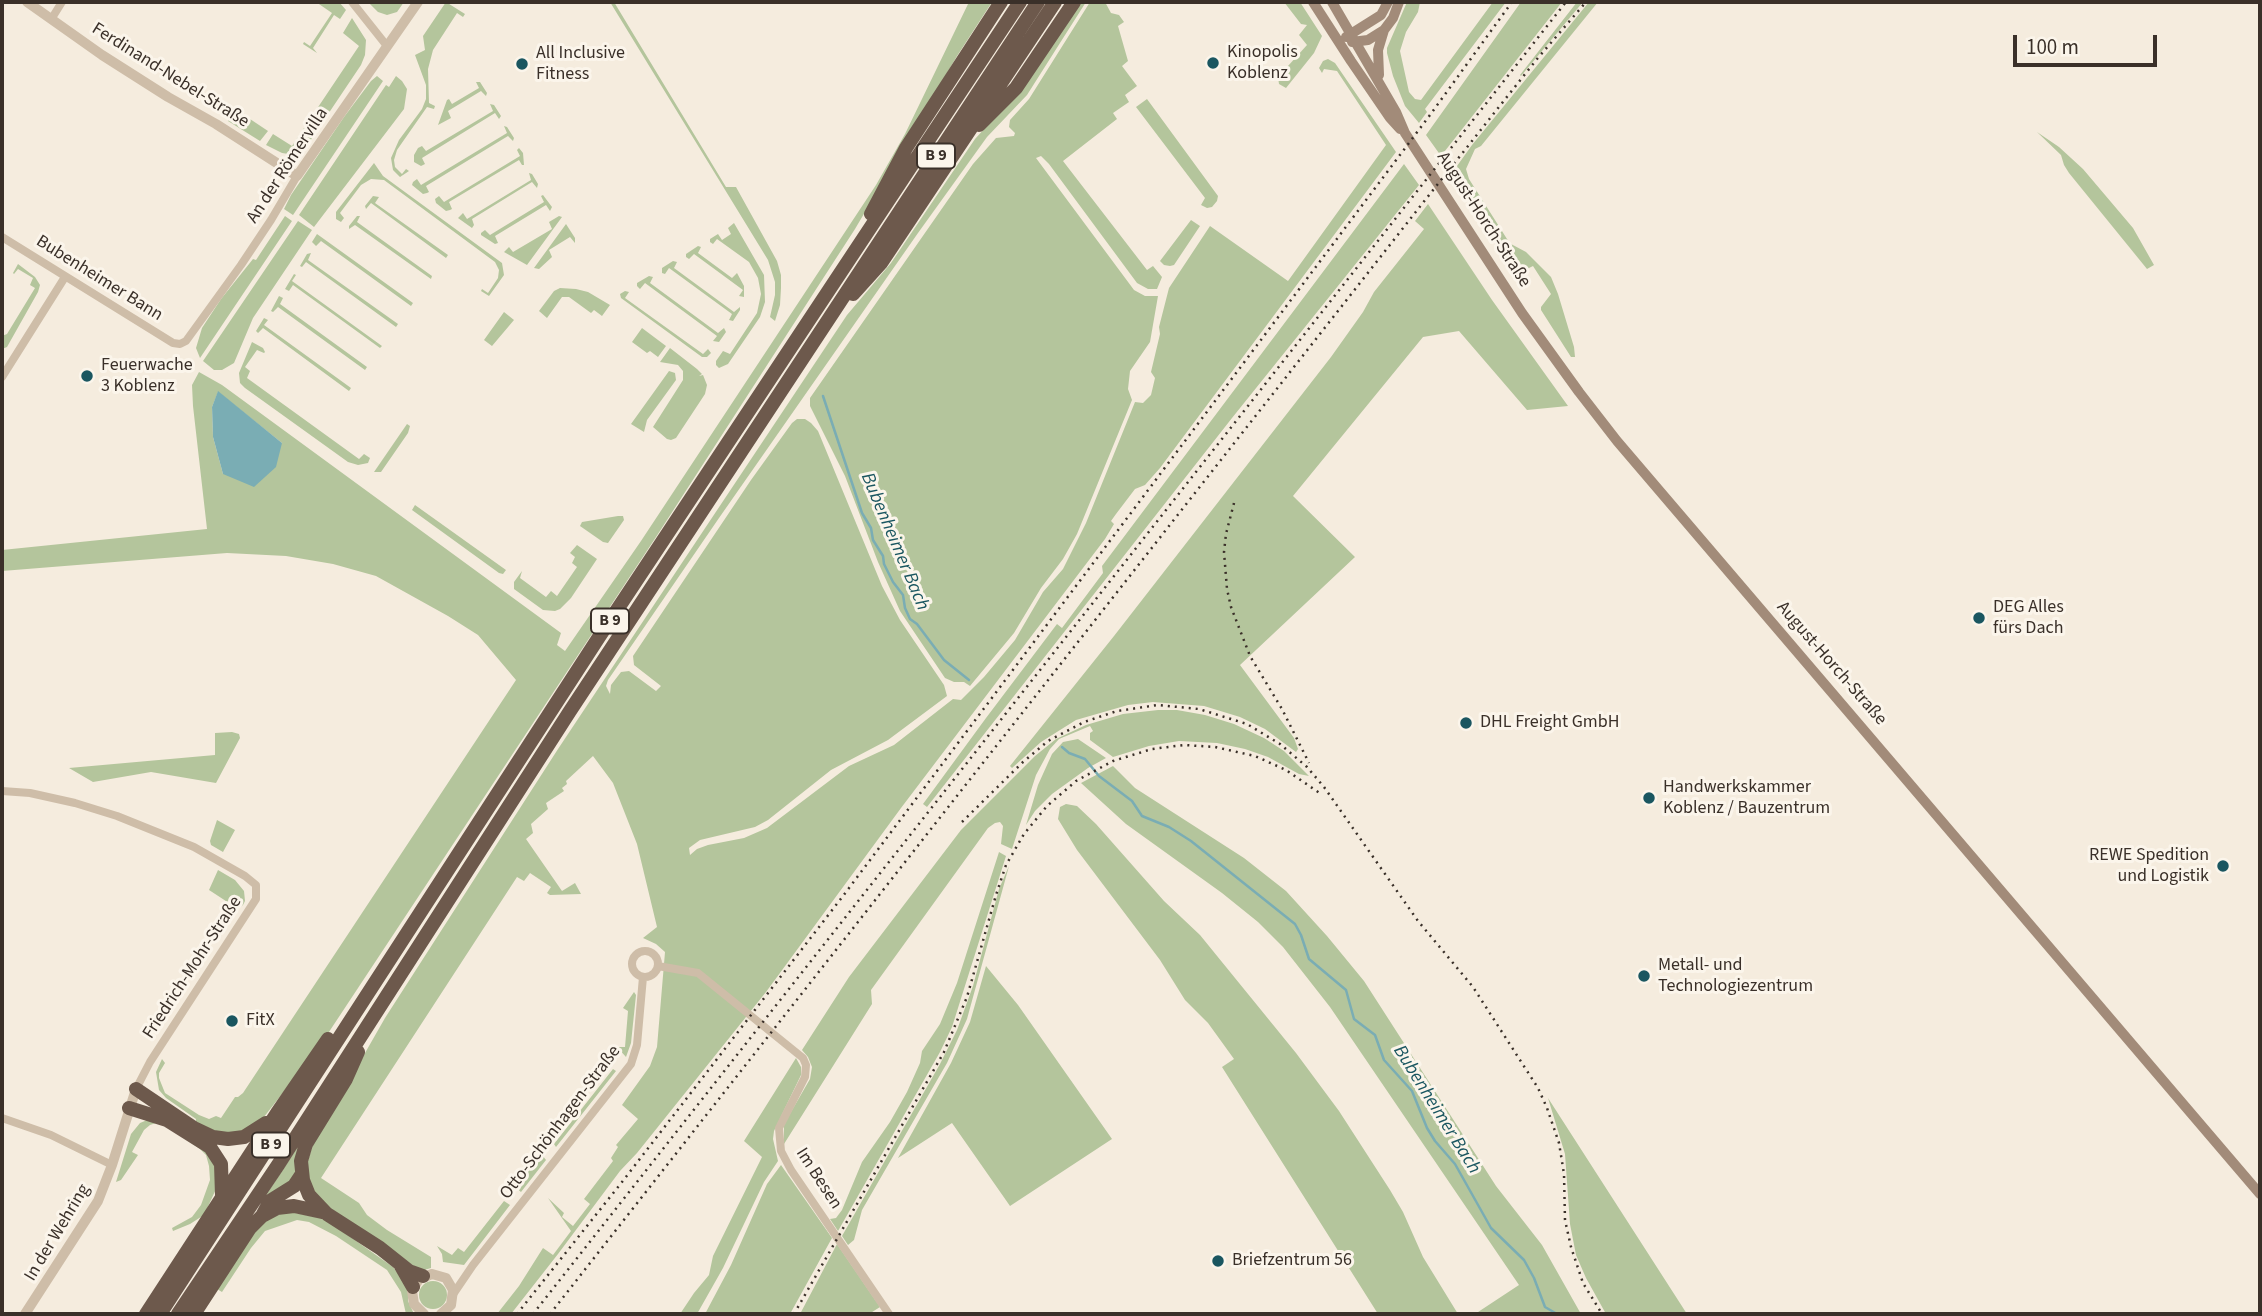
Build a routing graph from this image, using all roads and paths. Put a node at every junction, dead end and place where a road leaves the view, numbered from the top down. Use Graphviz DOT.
graph roads {
  1 [pos="27,2"];
  2 [pos="62,2"];
  3 [pos="352,2"];
  4 [pos="418,2"];
  5 [pos="1001,2"];
  6 [pos="1020,2"];
  7 [pos="1038,2"];
  8 [pos="1055,2"];
  9 [pos="1074,2"];
  10 [pos="1313,2"];
  11 [pos="1332,2"];
  12 [pos="1388,2"];
  13 [pos="1399,2"];
  14 [pos="1338,12"];
  15 [pos="52,18"];
  16 [pos="1369,22"];
  17 [pos="1384,30"];
  18 [pos="1354,38"];
  19 [pos="1338,42"];
  20 [pos="387,46"];
  21 [pos="1381,85"];
  22 [pos="1405,134"];
  23 [pos="965,138"];
  24 [pos="297,176"];
  25 [pos="2,237"];
  26 [pos="843,268"];
  27 [pos="65,277"];
  28 [pos="834,310"];
  29 [pos="180,344"];
  30 [pos="2,377"];
  31 [pos="2,791"];
  32 [pos="658,966"];
  33 [pos="380,976"];
  34 [pos="643,977"];
  35 [pos="366,1028"];
  36 [pos="136,1089"];
  37 [pos="130,1108"];
  38 [pos="277,1113"];
  39 [pos="2,1118"];
  40 [pos="112,1165"];
  41 [pos="302,1174"];
  42 [pos="2260,1194"];
  43 [pos="222,1197"];
  44 [pos="327,1214"];
  45 [pos="262,1216"];
  46 [pos="466,1273"];
  47 [pos="446,1278"];
  48 [pos="418,1281"];
  49 [pos="454,1293"];
  50 [pos="421,1313"];
  51 [pos="25,1314"];
  52 [pos="146,1314"];
  53 [pos="160,1314"];
  54 [pos="178,1314"];
  55 [pos="194,1314"];
  56 [pos="441,1314"];
  57 [pos="889,1314"];
  1 -- 15 [label="street, Ferdinand-Nebel-Straße"];
  2 -- 15 [label="street"];
  3 -- 20 [label="street"];
  4 -- 20 [label="street, An der Römervilla"];
  5 -- 26 [label="highway"];
  6 -- 26 [label="highway, B 9"];
  7 -- 28 [label="highway, B 9"];
  8 -- 23 [label="highway"];
  9 -- 23 [label="highway"];
  10 -- 19 [label="main road, August-Horch-Straße"];
  11 -- 14 [label="main road, August-Horch-Straße"];
  12 -- 16 [label="main road"];
  13 -- 17 [label="main road"];
  14 -- 16 [label="main road"];
  14 -- 18 [label="main road, August-Horch-Straße"];
  15 -- 24 [label="street, Ferdinand-Nebel-Straße"];
  16 -- 18 [label="main road"];
  17 -- 18 [label="main road"];
  17 -- 21 [label="main road"];
  18 -- 19 [label="main road"];
  18 -- 21 [label="main road, August-Horch-Straße"];
  19 -- 22 [label="main road, August-Horch-Straße"];
  20 -- 24 [label="street, An der Römervilla"];
  21 -- 22 [label="main road, August-Horch-Straße"];
  22 -- 42 [label="main road, August-Horch-Straße"];
  23 -- 28 [label="highway"];
  24 -- 29 [label="street, An der Römervilla"];
  25 -- 27 [label="street, Bubenheimer Bann"];
  26 -- 33 [label="highway, B 9"];
  27 -- 29 [label="street, Bubenheimer Bann"];
  27 -- 30 [label="street"];
  28 -- 35 [label="highway, B 9"];
  31 -- 36 [label="street, Friedrich-Mohr-Straße"];
  32 -- 34 [label="street"];
  32 -- 34 [label="street, Otto-Schönhagen-Straße"];
  32 -- 57 [label="street, Im Besen"];
  33 -- 38 [label="highway"];
  33 -- 53 [label="highway, B 9"];
  34 -- 46 [label="street, Otto-Schönhagen-Straße"];
  35 -- 41 [label="highway"];
  35 -- 54 [label="highway, B 9"];
  36 -- 37 [label="street, Friedrich-Mohr-Straße"];
  36 -- 38 [label="highway"];
  37 -- 40 [label="street, Friedrich-Mohr-Straße"];
  37 -- 43 [label="highway"];
  38 -- 43 [label="highway"];
  39 -- 40 [label="street"];
  40 -- 51 [label="street, In der Wehring"];
  41 -- 44 [label="highway"];
  41 -- 45 [label="highway"];
  43 -- 52 [label="highway"];
  44 -- 45 [label="highway"];
  44 -- 48 [label="highway"];
  45 -- 55 [label="highway"];
  46 -- 47 [label="street"];
  46 -- 49 [label="street, Otto-Schönhagen-Straße"];
  47 -- 48 [label="street"];
  47 -- 49 [label="street"];
  48 -- 50 [label="street"];
  49 -- 56 [label="street"];
}
